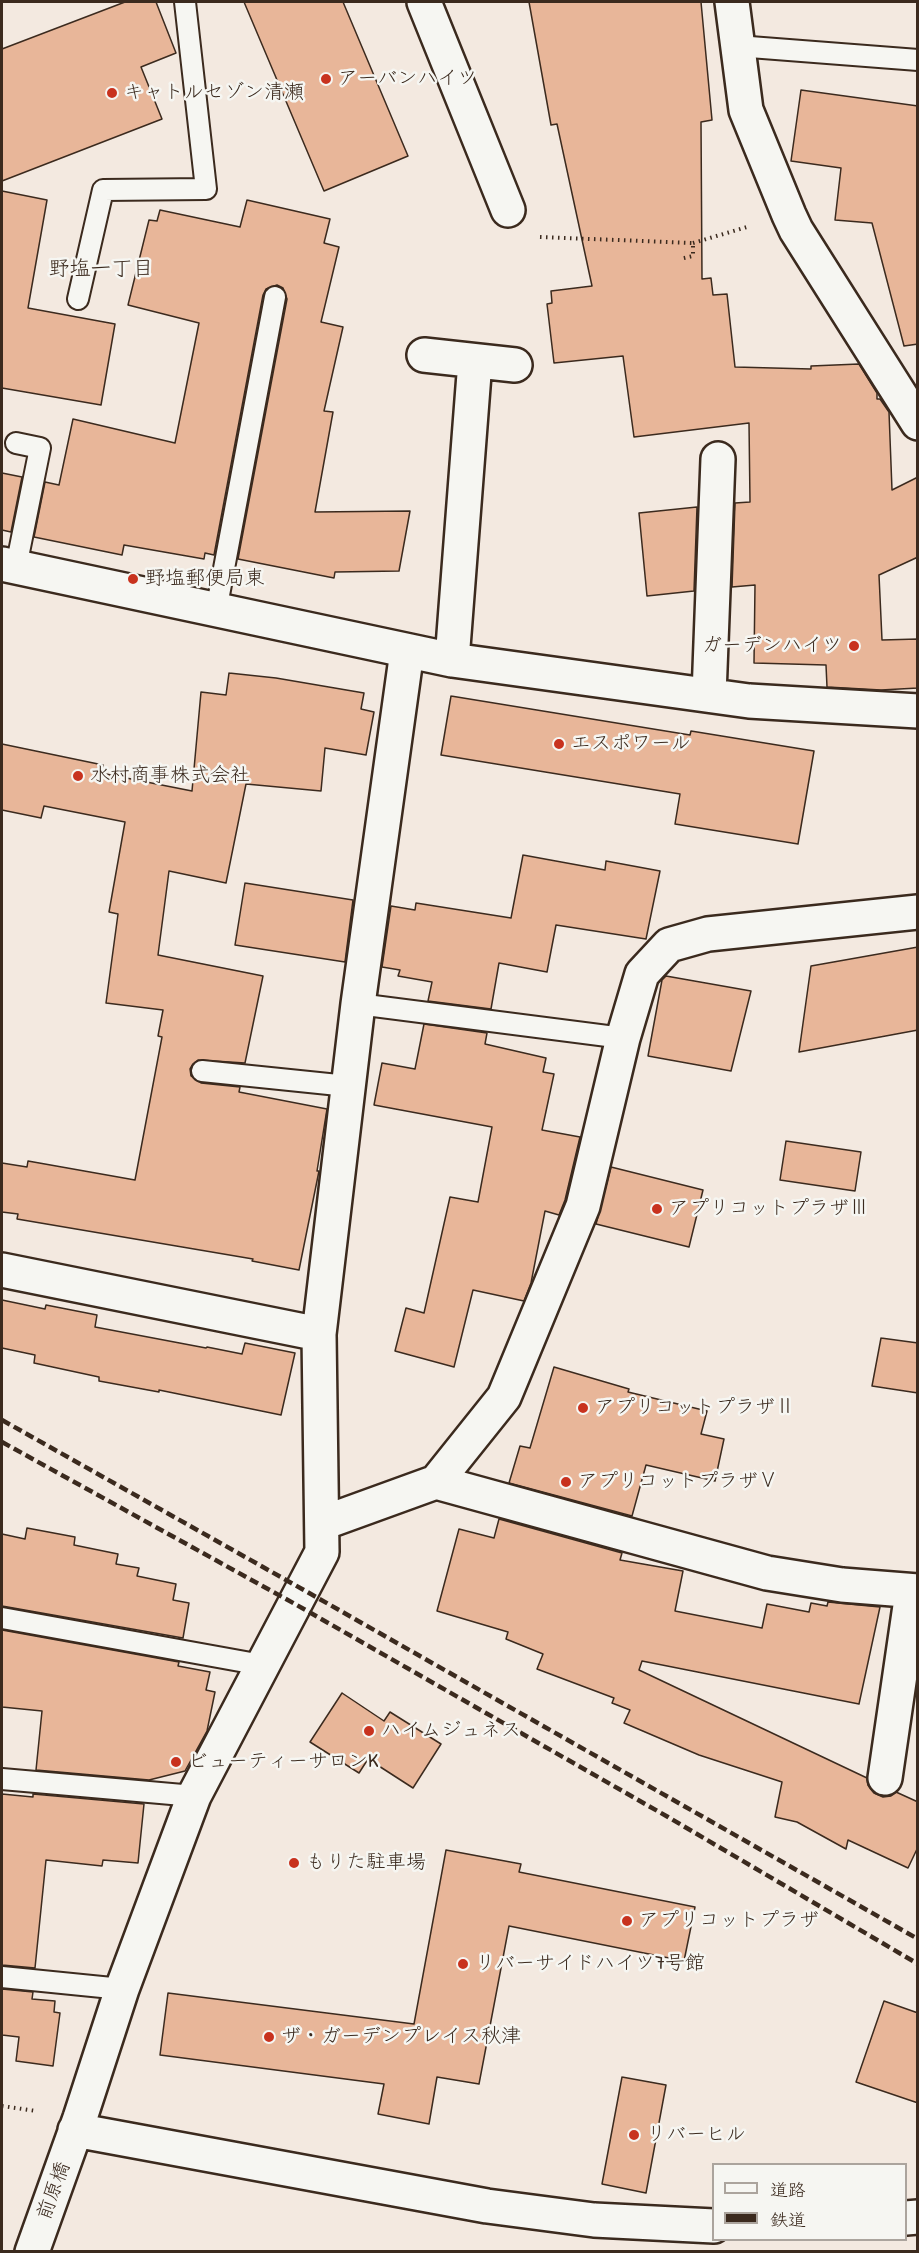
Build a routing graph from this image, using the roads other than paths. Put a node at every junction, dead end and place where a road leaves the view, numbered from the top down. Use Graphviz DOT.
graph roads {
  1 [pos="185,2"];
  2 [pos="424,2"];
  3 [pos="732,2"];
  4 [pos="738,46"];
  5 [pos="918,60"];
  6 [pos="508,210"];
  7 [pos="275,297"];
  8 [pos="78,299"];
  9 [pos="424,355"];
  10 [pos="475,361"];
  11 [pos="515,365"];
  12 [pos="918,423"];
  13 [pos="16,443"];
  14 [pos="718,459"];
  15 [pos="9,566"];
  16 [pos="216,611"];
  17 [pos="408,651"];
  18 [pos="452,660"];
  19 [pos="709,695"];
  20 [pos="918,711"];
  21 [pos="918,912"];
  22 [pos="358,1004"];
  23 [pos="623,1038"];
  24 [pos="202,1071"];
  25 [pos="348,1086"];
  26 [pos="2,1270"];
  27 [pos="319,1334"];
  28 [pos="436,1482"];
  29 [pos="323,1523"];
  30 [pos="915,1592"];
  31 [pos="2,1618"];
  32 [pos="262,1665"];
  33 [pos="885,1778"];
  34 [pos="2,1779"];
  35 [pos="194,1796"];
  36 [pos="2,1977"];
  37 [pos="122,1989"];
  38 [pos="75,2130"];
  39 [pos="712,2226"];
  40 [pos="32,2252"];
  1 -- 8 [label="lane"];
  2 -- 6 [label="street"];
  3 -- 4 [label="street"];
  4 -- 5 [label="lane"];
  4 -- 12 [label="street"];
  7 -- 16 [label="lane"];
  9 -- 10 [label="street"];
  10 -- 11 [label="street"];
  10 -- 18 [label="street"];
  13 -- 15 [label="lane"];
  14 -- 19 [label="street"];
  15 -- 16 [label="street"];
  16 -- 17 [label="street"];
  17 -- 18 [label="street"];
  17 -- 22 [label="street, 前原橋"];
  18 -- 19 [label="street"];
  19 -- 20 [label="street"];
  21 -- 23 [label="street"];
  22 -- 23 [label="lane"];
  22 -- 25 [label="street, 前原橋"];
  23 -- 28 [label="street"];
  24 -- 25 [label="lane"];
  25 -- 27 [label="street, 前原橋"];
  26 -- 27 [label="street"];
  27 -- 29 [label="street, 前原橋"];
  28 -- 29 [label="street"];
  28 -- 30 [label="street"];
  29 -- 32 [label="street, 前原橋"];
  30 -- 33 [label="street"];
  31 -- 32 [label="lane"];
  32 -- 35 [label="street, 前原橋"];
  34 -- 35 [label="lane"];
  35 -- 37 [label="street, 前原橋"];
  36 -- 37 [label="lane"];
  37 -- 38 [label="street, 前原橋"];
  38 -- 39 [label="street"];
  38 -- 40 [label="street, 前原橋"];
}
